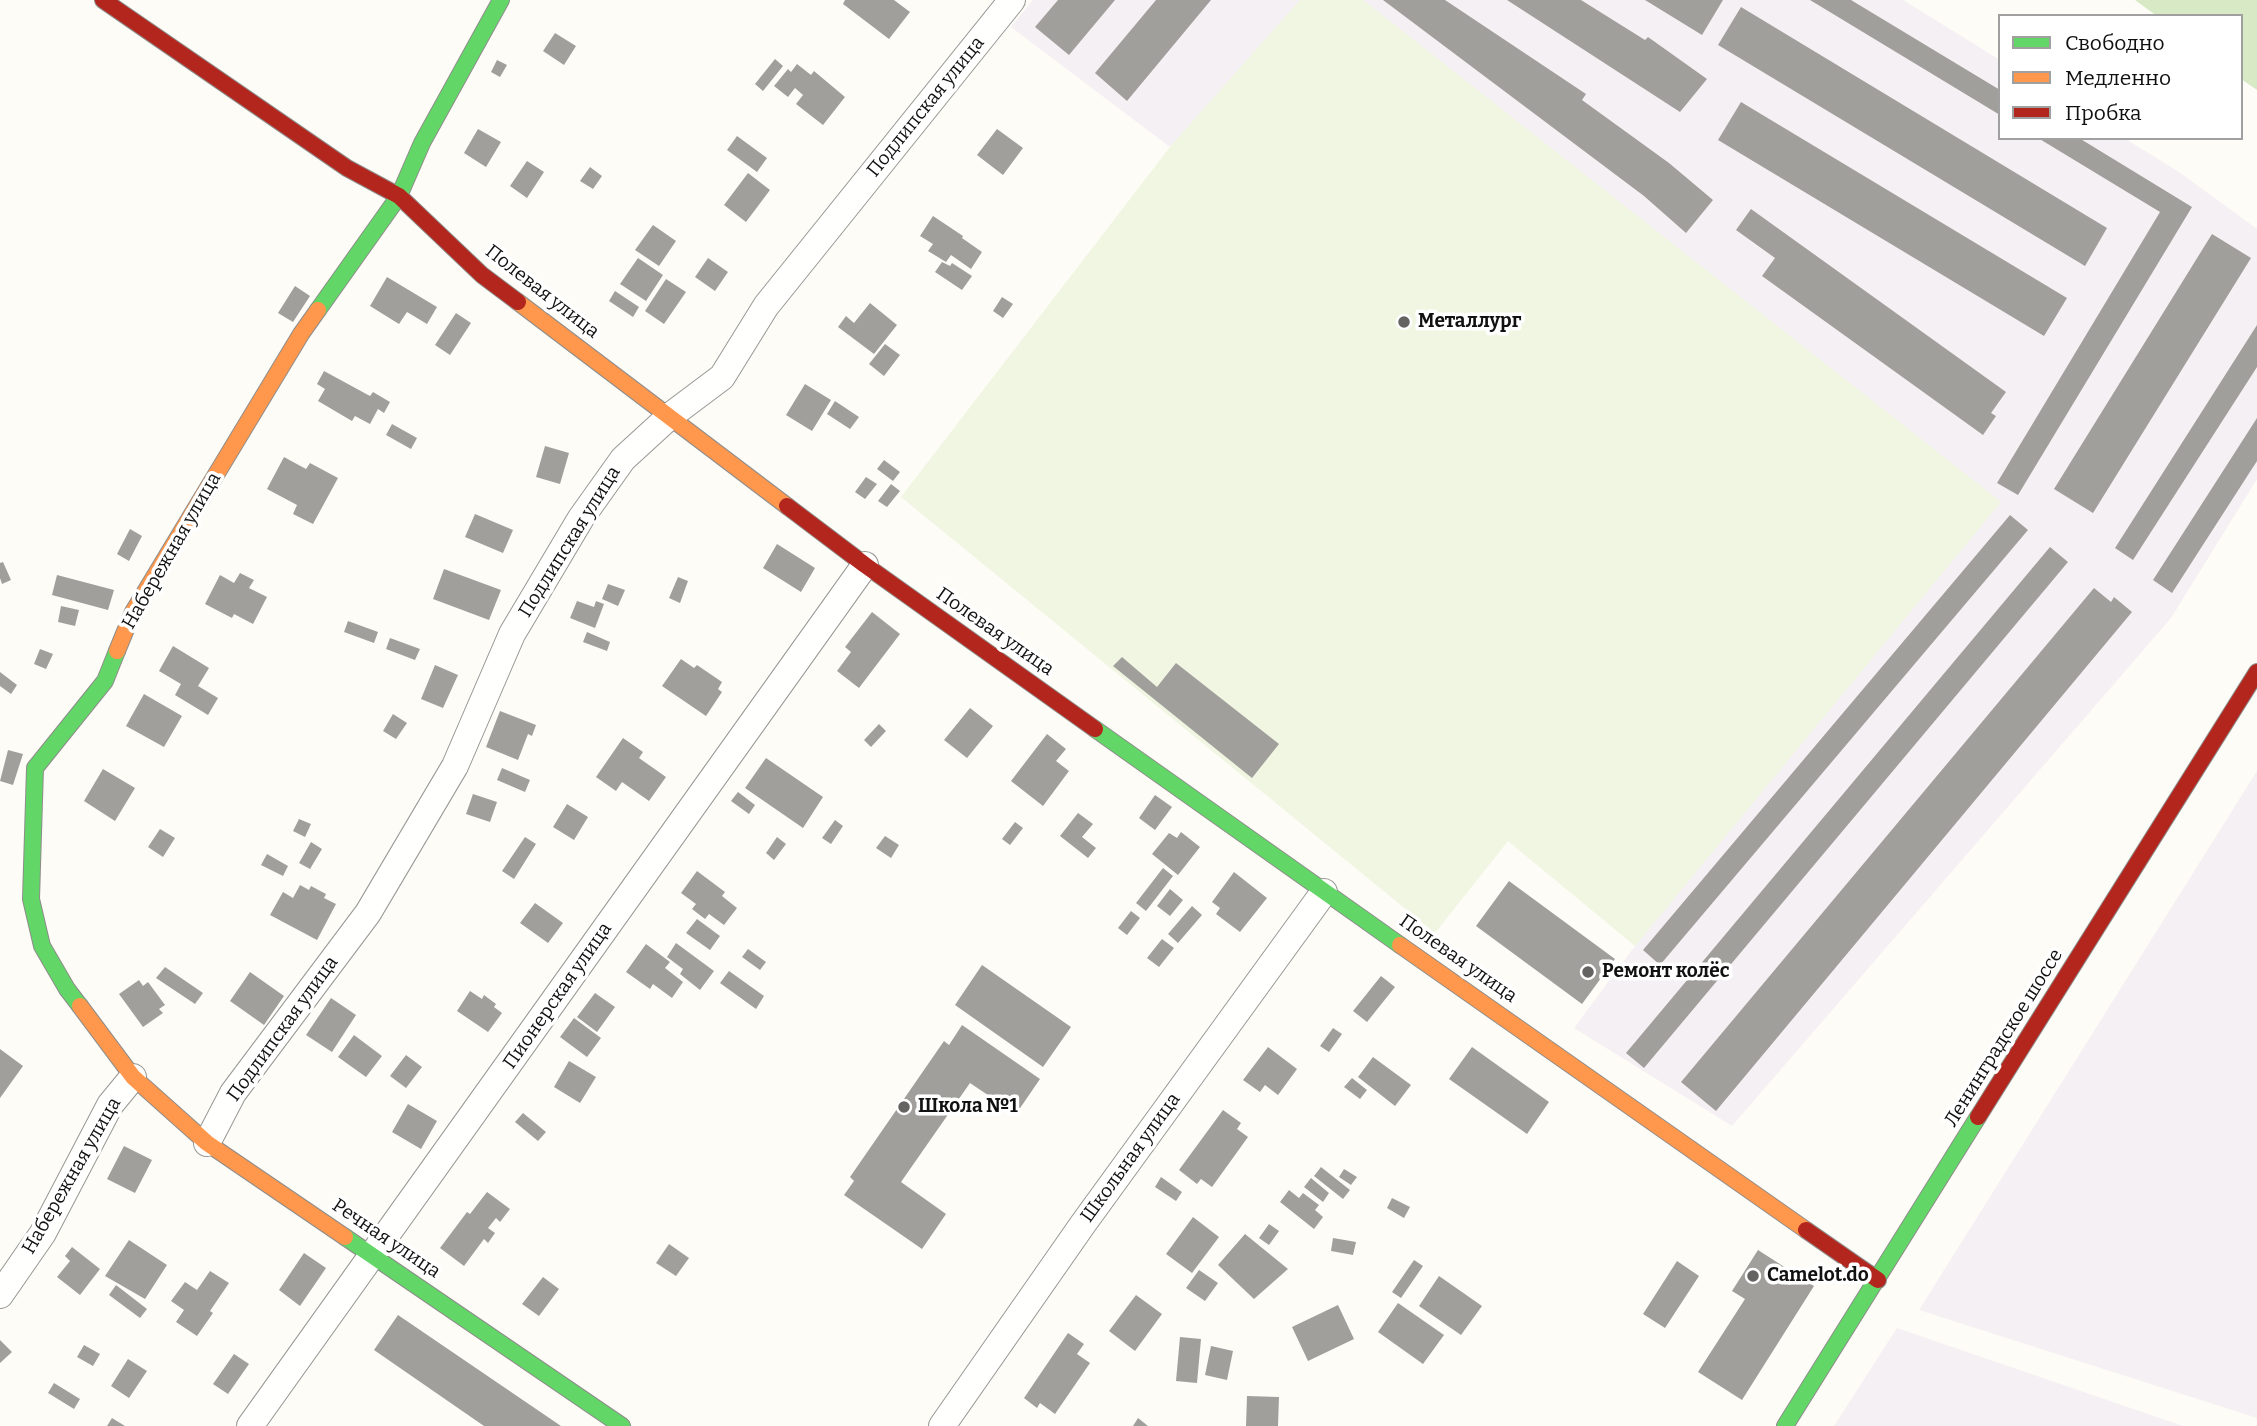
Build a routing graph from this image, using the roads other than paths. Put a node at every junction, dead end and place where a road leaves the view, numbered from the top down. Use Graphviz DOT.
graph roads {
  1 [pos="103,0"];
  2 [pos="500,0"];
  3 [pos="1012,0"];
  4 [pos="399,196"];
  5 [pos="670,416"];
  6 [pos="865,565"];
  7 [pos="2257,673"];
  8 [pos="1324,892"];
  9 [pos="133,1077"];
  10 [pos="207,1143"];
  11 [pos="373,1255"];
  12 [pos="1878,1280"];
  13 [pos="0,1295"];
  14 [pos="250,1426"];
  15 [pos="622,1426"];
  16 [pos="942,1426"];
  17 [pos="1785,1426"];
  1 -- 4 [label="street, Полевая улица"];
  2 -- 4 [label="street, Набережная улица"];
  3 -- 5 [label="street, Подлипская улица"];
  4 -- 5 [label="street, Полевая улица"];
  4 -- 9 [label="street, Набережная улица"];
  5 -- 6 [label="street, Полевая улица"];
  5 -- 10 [label="street, Подлипская улица"];
  6 -- 8 [label="street, Полевая улица"];
  6 -- 11 [label="street, Пионерская улица"];
  7 -- 12 [label="street, Ленинградское шоссе"];
  8 -- 12 [label="street, Полевая улица"];
  8 -- 16 [label="street, Школьная улица"];
  9 -- 10 [label="street, Речная улица"];
  9 -- 13 [label="street, Набережная улица"];
  10 -- 11 [label="street, Речная улица"];
  11 -- 14 [label="street, Пионерская улица"];
  11 -- 15 [label="street, Речная улица"];
  12 -- 17 [label="street, Ленинградское шоссе"];
}
